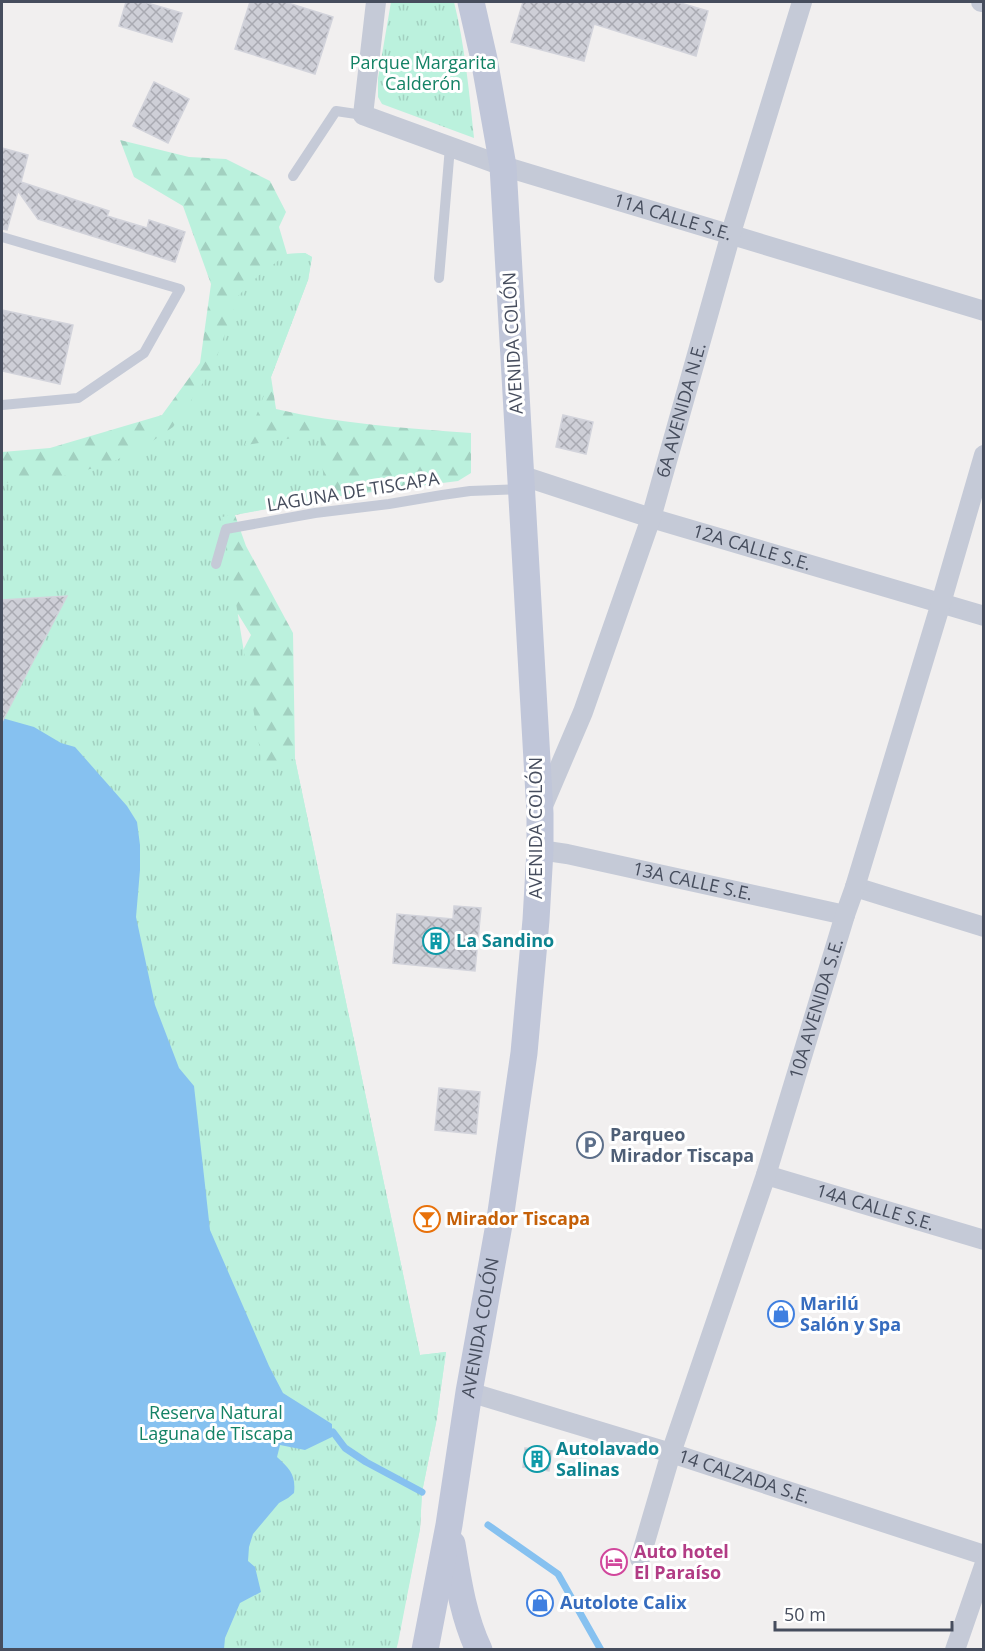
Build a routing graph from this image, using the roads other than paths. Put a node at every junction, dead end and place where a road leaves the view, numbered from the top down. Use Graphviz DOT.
graph roads {
  1 [pos="376,2"];
  2 [pos="471,2"];
  3 [pos="802,2"];
  4 [pos="363,115"];
  5 [pos="450,147"];
  6 [pos="503,166"];
  7 [pos="293,176"];
  8 [pos="730,235"];
  9 [pos="2,237"];
  10 [pos="439,278"];
  11 [pos="984,311"];
  12 [pos="2,405"];
  13 [pos="984,455"];
  14 [pos="521,482"];
  15 [pos="651,518"];
  16 [pos="216,564"];
  17 [pos="941,603"];
  18 [pos="984,616"];
  19 [pos="540,813"];
  20 [pos="540,850"];
  21 [pos="855,887"];
  22 [pos="845,915"];
  23 [pos="984,927"];
  24 [pos="766,1175"];
  25 [pos="984,1240"];
  26 [pos="469,1392"];
  27 [pos="671,1453"];
  28 [pos="449,1525"];
  29 [pos="984,1555"];
  30 [pos="640,1559"];
  31 [pos="984,1566"];
  32 [pos="424,1650"];
  33 [pos="479,1650"];
  34 [pos="955,1650"];
  1 -- 4 [label="street"];
  2 -- 6 [label="main road, AVENIDA COLÓN"];
  3 -- 8 [label="street, 6A AVENIDA N.E."];
  4 -- 5 [label="street, 11A CALLE S.E."];
  4 -- 7 [label="lane"];
  5 -- 6 [label="street, 11A CALLE S.E."];
  5 -- 10 [label="lane"];
  6 -- 8 [label="street, 11A CALLE S.E."];
  6 -- 14 [label="main road, AVENIDA COLÓN"];
  8 -- 11 [label="street, 11A CALLE S.E."];
  8 -- 15 [label="street, 6A AVENIDA N.E."];
  9 -- 12 [label="lane"];
  13 -- 17 [label="street, 10A AVENIDA S.E."];
  14 -- 15 [label="street, 12A CALLE S.E."];
  14 -- 16 [label="lane, LAGUNA DE TISCAPA"];
  14 -- 19 [label="main road, AVENIDA COLÓN"];
  15 -- 17 [label="street, 12A CALLE S.E."];
  15 -- 19 [label="street, 6A AVENIDA N.E."];
  17 -- 18 [label="street, 12A CALLE S.E."];
  17 -- 21 [label="street, 10A AVENIDA S.E."];
  19 -- 20 [label="main road, AVENIDA COLÓN"];
  20 -- 22 [label="street, 13A CALLE S.E."];
  20 -- 26 [label="main road, AVENIDA COLÓN"];
  21 -- 22 [label="street, 10A AVENIDA S.E."];
  21 -- 23 [label="street"];
  22 -- 24 [label="street, 10A AVENIDA S.E."];
  24 -- 25 [label="street, 14A CALLE S.E."];
  24 -- 27 [label="street, 10A AVENIDA S.E."];
  26 -- 27 [label="street, 14 CALZADA S.E."];
  26 -- 28 [label="main road, AVENIDA COLÓN"];
  27 -- 29 [label="street, 14 CALZADA S.E."];
  27 -- 30 [label="street, 10A AVENIDA S.E."];
  28 -- 32 [label="main road, AVENIDA COLÓN"];
  28 -- 33 [label="main road"];
  31 -- 34 [label="street"];
}
